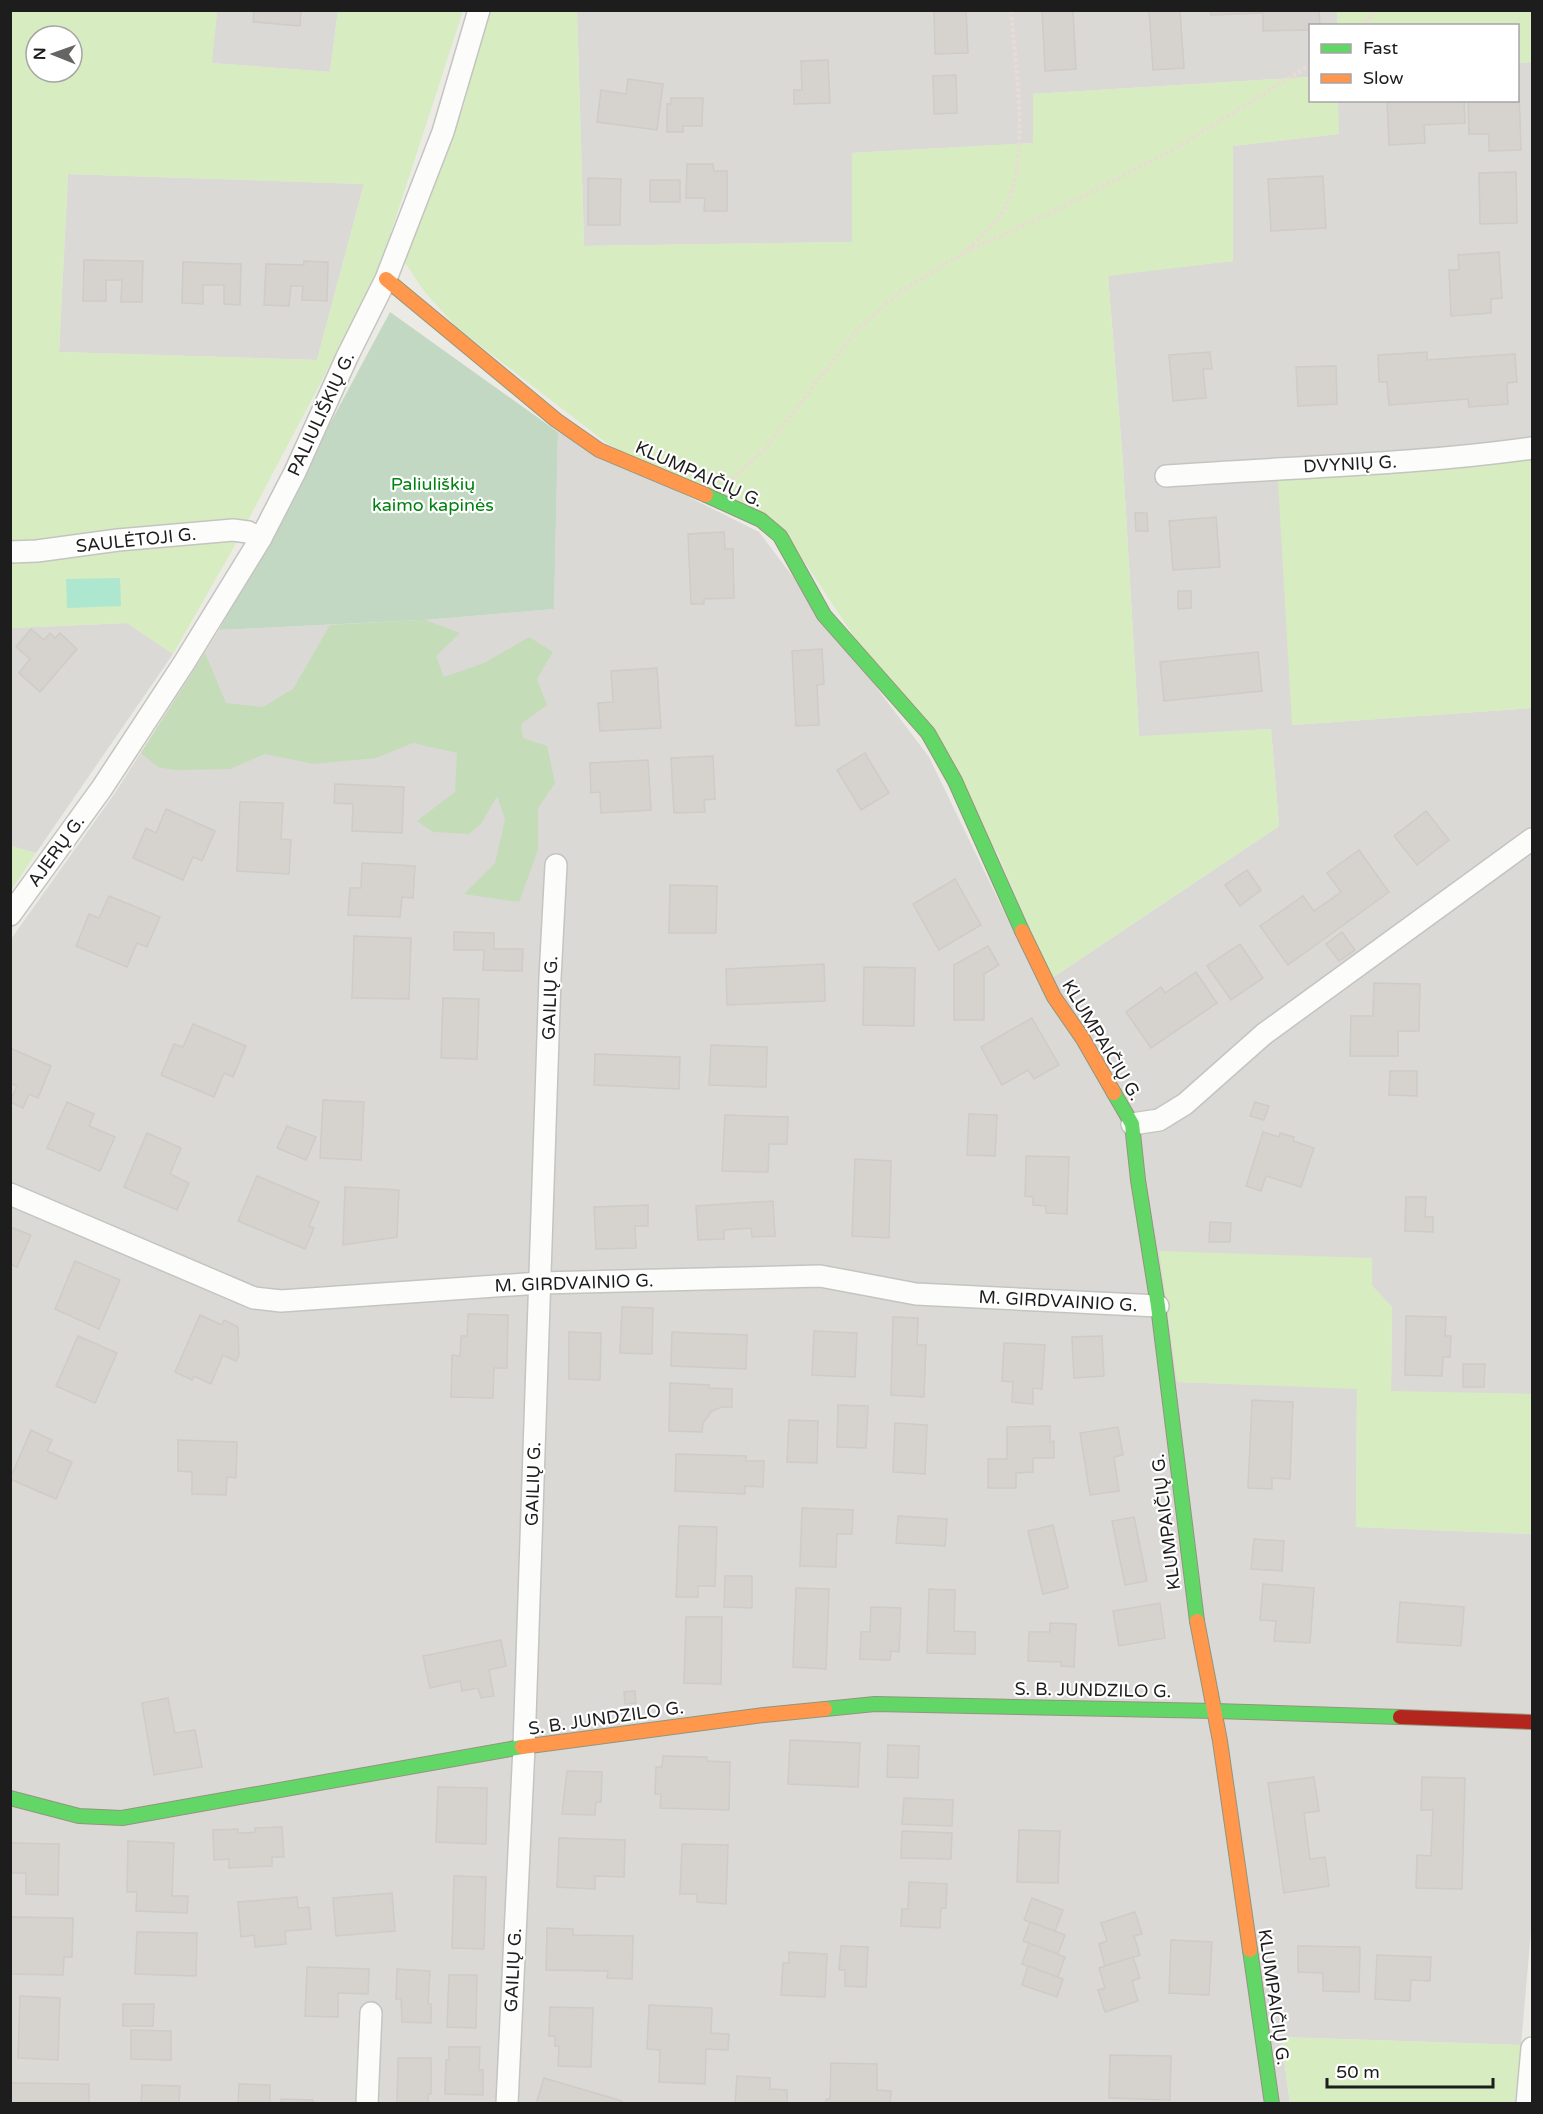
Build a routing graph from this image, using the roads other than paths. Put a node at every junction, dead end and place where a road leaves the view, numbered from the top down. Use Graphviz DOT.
graph roads {
  1 [pos="479,10"];
  2 [pos="386,279"];
  3 [pos="1533,448"];
  4 [pos="1166,476"];
  5 [pos="261,538"];
  6 [pos="10,552"];
  7 [pos="102,788"];
  8 [pos="1533,839"];
  9 [pos="556,865"];
  10 [pos="10,915"];
  11 [pos="1132,1124"];
  12 [pos="10,1194"];
  13 [pos="540,1283"];
  14 [pos="1158,1306"];
  15 [pos="1215,1711"];
  16 [pos="1533,1722"];
  17 [pos="524,1747"];
  18 [pos="10,1798"];
  19 [pos="371,2013"];
  20 [pos="1533,2048"];
  21 [pos="367,2103"];
  22 [pos="507,2103"];
  23 [pos="1272,2103"];
  24 [pos="1527,2103"];
  1 -- 2 [label="street, PALIULIŠKIŲ G."];
  2 -- 5 [label="street, PALIULIŠKIŲ G."];
  2 -- 11 [label="street, KLUMPAIČIŲ G."];
  3 -- 4 [label="street, DVYNIŲ G."];
  5 -- 6 [label="street, SAULĖTOJI G."];
  5 -- 7 [label="street, PALIULIŠKIŲ G."];
  7 -- 10 [label="street, AJERŲ G."];
  8 -- 11 [label="street"];
  9 -- 13 [label="street, GAILIŲ G."];
  11 -- 14 [label="street, KLUMPAIČIŲ G."];
  12 -- 13 [label="street, M. GIRDVAINIO G."];
  13 -- 14 [label="street, M. GIRDVAINIO G."];
  13 -- 17 [label="street, GAILIŲ G."];
  14 -- 15 [label="street, KLUMPAIČIŲ G."];
  15 -- 16 [label="street, S. B. JUNDZILO G."];
  15 -- 17 [label="street, S. B. JUNDZILO G."];
  15 -- 23 [label="street, KLUMPAIČIŲ G."];
  17 -- 18 [label="street, S. B. JUNDZILO G."];
  17 -- 22 [label="street, GAILIŲ G."];
  19 -- 21 [label="street"];
  20 -- 24 [label="street"];
}
